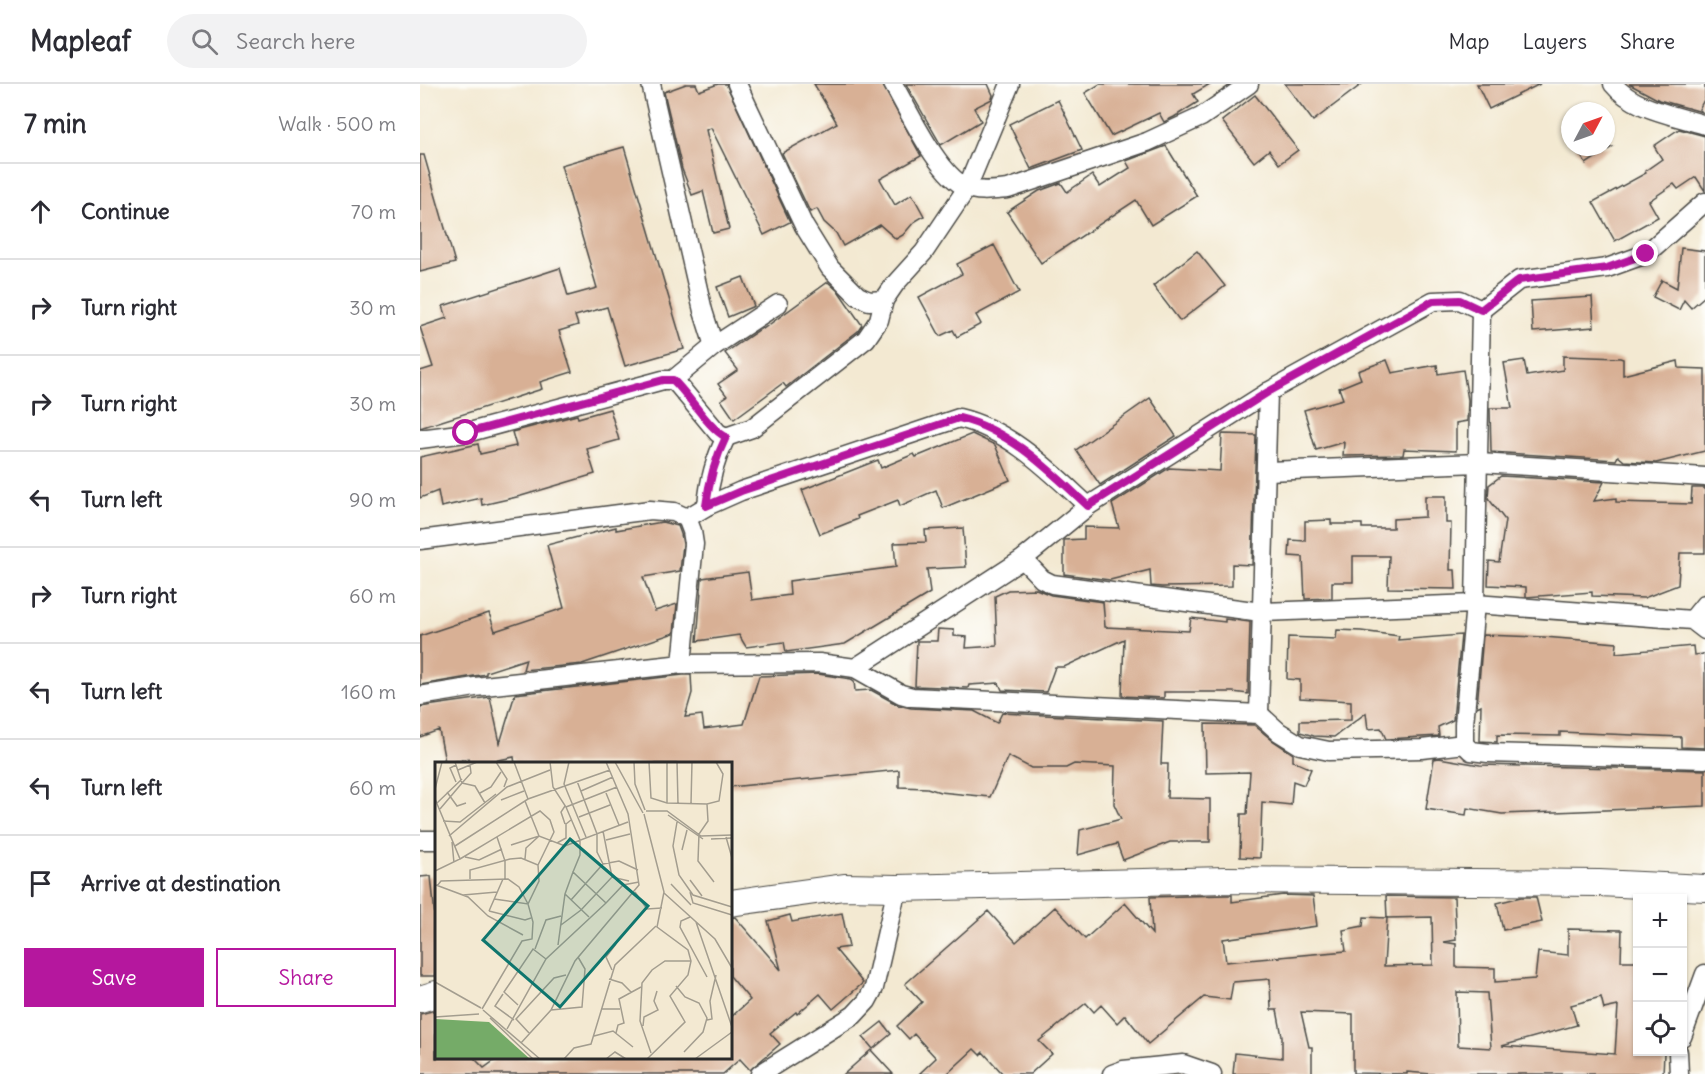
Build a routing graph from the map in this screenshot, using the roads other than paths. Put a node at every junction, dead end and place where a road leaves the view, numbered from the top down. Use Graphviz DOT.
graph roads {
  1 [pos="651,84"];
  2 [pos="737,84"];
  3 [pos="893,84"];
  4 [pos="1010,84"];
  5 [pos="1249,84"];
  6 [pos="1613,84"];
  7 [pos="1705,125"];
  8 [pos="967,188"];
  9 [pos="1705,202"];
  10 [pos="884,300"];
  11 [pos="778,304"];
  12 [pos="1481,310"];
  13 [pos="714,346"];
  14 [pos="673,380"];
  15 [pos="1268,392"];
  16 [pos="726,437"];
  17 [pos="420,438"];
  18 [pos="1479,463"];
  19 [pos="1267,471"];
  20 [pos="1705,477"];
  21 [pos="706,506"];
  22 [pos="1088,506"];
  23 [pos="687,518"];
  24 [pos="420,540"];
  25 [pos="1023,559"];
  26 [pos="1475,604"];
  27 [pos="1705,604"];
  28 [pos="1261,612"];
  29 [pos="1698,625"];
  30 [pos="682,664"];
  31 [pos="855,668"];
  32 [pos="420,696"];
  33 [pos="1259,714"];
  34 [pos="1464,744"];
  35 [pos="1705,759"];
  36 [pos="897,888"];
  37 [pos="1705,888"];
  38 [pos="732,903"];
  39 [pos="1705,974"];
  40 [pos="435,994"];
  41 [pos="420,999"];
  42 [pos="1687,1026"];
  43 [pos="1678,1056"];
  44 [pos="760,1074"];
  45 [pos="1112,1074"];
  46 [pos="1212,1074"];
  47 [pos="1679,1074"];
  1 -- 13 [label="street"];
  2 -- 10 [label="street"];
  3 -- 8 [label="street"];
  4 -- 8 [label="street"];
  5 -- 8 [label="street"];
  6 -- 7 [label="street"];
  8 -- 10 [label="street"];
  9 -- 12 [label="street"];
  10 -- 16 [label="street"];
  11 -- 13 [label="street"];
  12 -- 15 [label="street"];
  12 -- 18 [label="street"];
  13 -- 14 [label="street"];
  14 -- 16 [label="street"];
  14 -- 17 [label="street"];
  15 -- 19 [label="street"];
  15 -- 22 [label="street"];
  16 -- 21 [label="street"];
  18 -- 19 [label="street"];
  18 -- 20 [label="street"];
  18 -- 26 [label="street"];
  19 -- 28 [label="street"];
  21 -- 22 [label="street"];
  21 -- 23 [label="street"];
  22 -- 25 [label="street"];
  23 -- 24 [label="street"];
  23 -- 30 [label="street"];
  25 -- 28 [label="street"];
  25 -- 31 [label="street"];
  26 -- 28 [label="street"];
  26 -- 29 [label="street"];
  26 -- 34 [label="street"];
  27 -- 29 [label="street"];
  28 -- 33 [label="street"];
  30 -- 31 [label="street"];
  30 -- 32 [label="street"];
  31 -- 33 [label="street"];
  33 -- 34 [label="street"];
  34 -- 35 [label="street"];
  36 -- 37 [label="street"];
  36 -- 38 [label="street"];
  36 -- 44 [label="street"];
  39 -- 42 [label="street"];
  40 -- 41 [label="street"];
  43 -- 47 [label="street"];
  45 -- 46 [label="street"];
}
